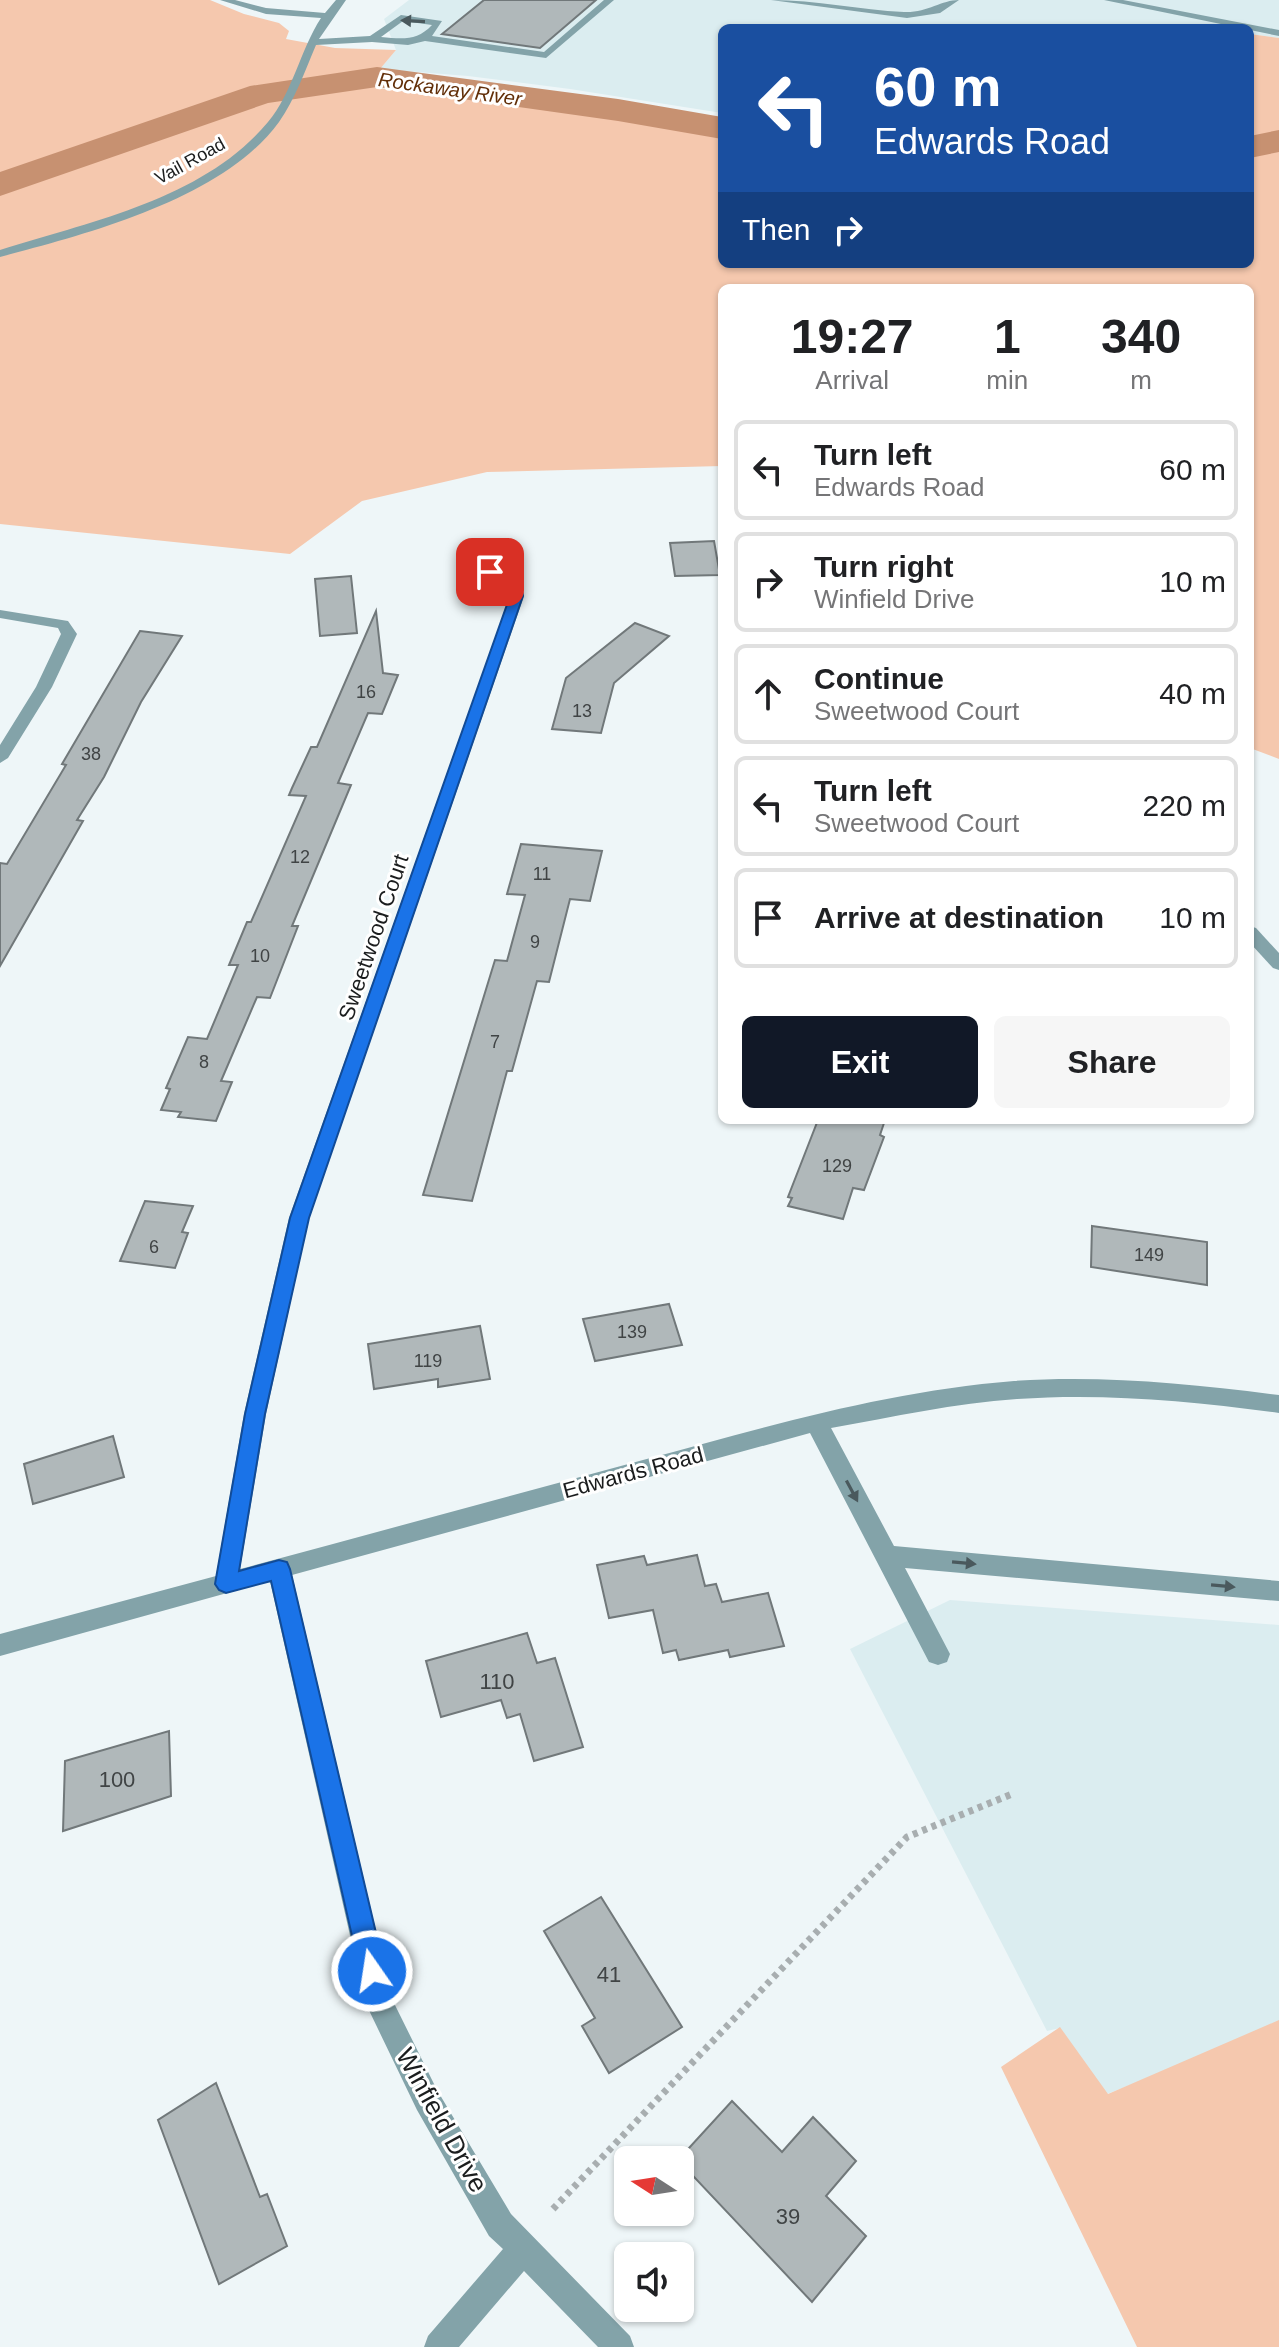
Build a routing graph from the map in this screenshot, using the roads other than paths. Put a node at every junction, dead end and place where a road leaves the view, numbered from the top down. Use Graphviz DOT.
graph roads {
  1 [pos="225,0"];
  2 [pos="341,0"];
  3 [pos="609,0"];
  4 [pos="776,0"];
  5 [pos="954,0"];
  6 [pos="1109,0"];
  7 [pos="907,15"];
  8 [pos="326,16"];
  9 [pos="900,24"];
  10 [pos="1233,24"];
  11 [pos="1254,28"];
  12 [pos="1279,33"];
  13 [pos="425,38"];
  14 [pos="372,39"];
  15 [pos="312,42"];
  16 [pos="0,254"];
  17 [pos="490,572"];
  18 [pos="0,614"];
  19 [pos="0,758"];
  20 [pos="1254,936"];
  21 [pos="1279,964"];
  22 [pos="1279,1404"];
  23 [pos="816,1422"];
  24 [pos="887,1556"];
  25 [pos="279,1569"];
  26 [pos="226,1584"];
  27 [pos="1279,1591"];
  28 [pos="0,1645"];
  29 [pos="938,1654"];
  30 [pos="524,2248"];
  31 [pos="439,2347"];
  32 [pos="619,2347"];
  1 -- 8 [label="street"];
  2 -- 8 [label="street, Vail Road"];
  3 -- 13 [label="street"];
  4 -- 7 [label="street"];
  5 -- 7 [label="street"];
  6 -- 10 [label="street"];
  7 -- 9 [label="street"];
  8 -- 15 [label="street, Vail Road"];
  11 -- 12 [label="street"];
  13 -- 14 [label="street"];
  13 -- 14 [label="street, one-way"];
  14 -- 15 [label="street"];
  15 -- 16 [label="street, Vail Road"];
  17 -- 26 [label="street, Sweetwood Court"];
  18 -- 19 [label="street"];
  20 -- 21 [label="street"];
  22 -- 23 [label="street, Edwards Road"];
  23 -- 24 [label="street, one-way"];
  23 -- 25 [label="street, Edwards Road"];
  24 -- 27 [label="street, one-way"];
  24 -- 29 [label="street"];
  25 -- 26 [label="street, Edwards Road"];
  25 -- 30 [label="street, Winfield Drive"];
  26 -- 28 [label="street, Edwards Road"];
  30 -- 31 [label="street"];
  30 -- 32 [label="street, Winfield Drive"];
}
